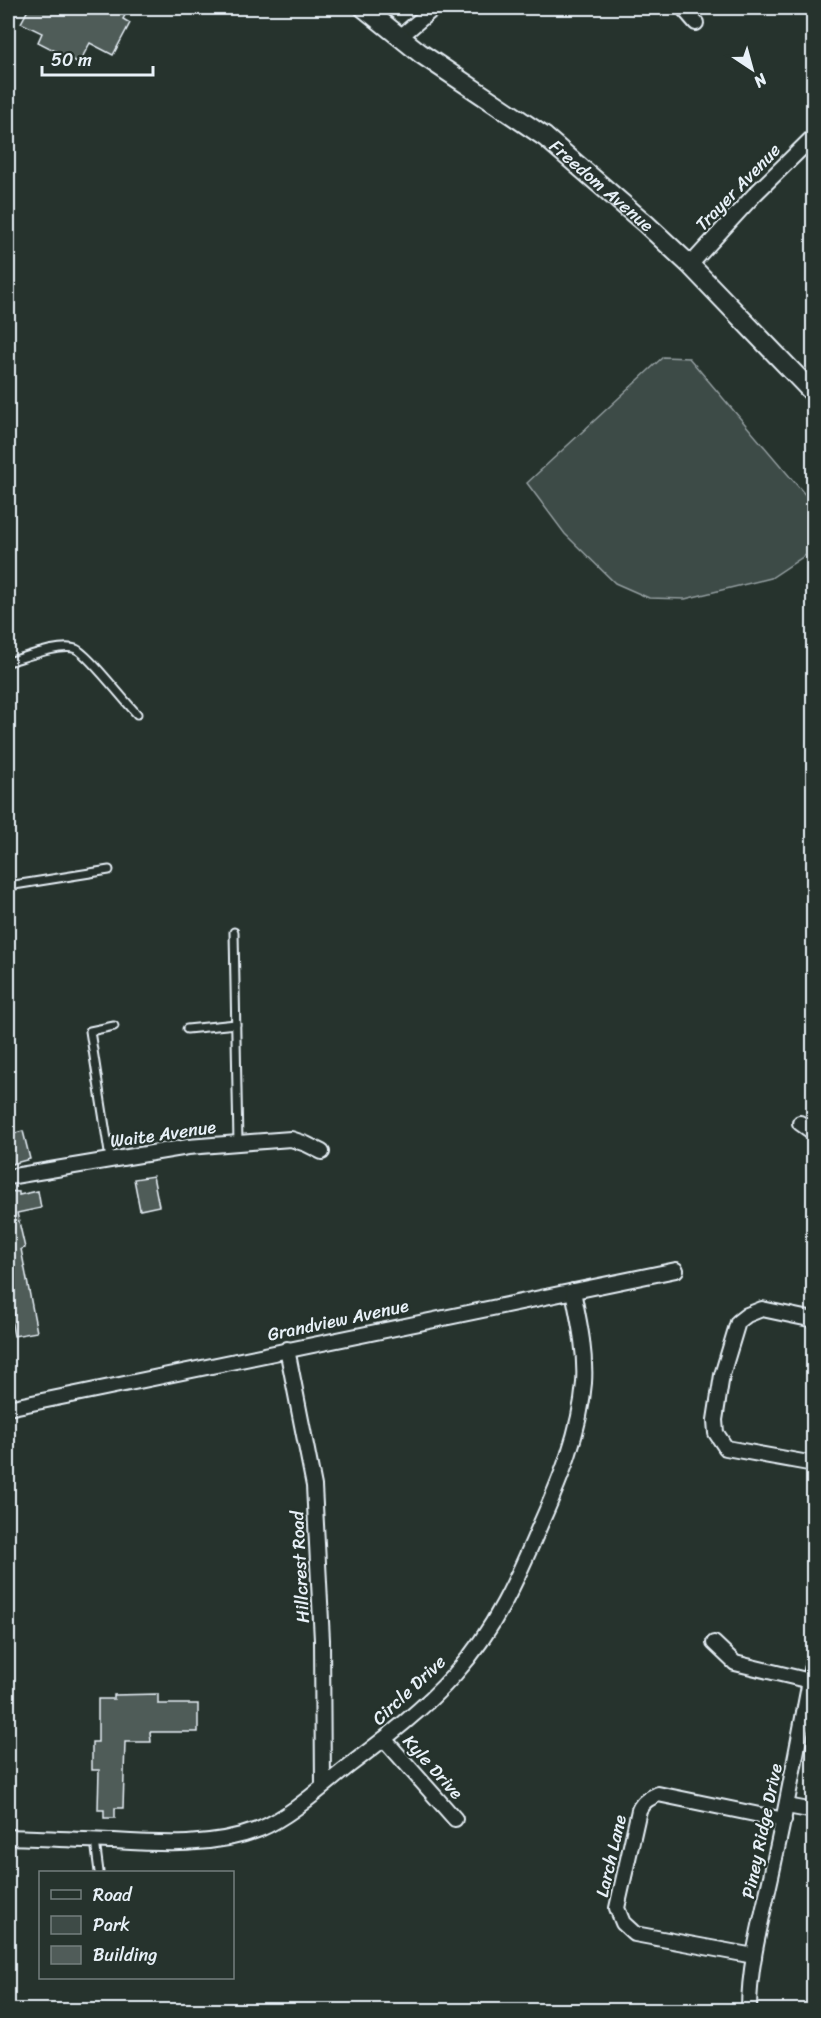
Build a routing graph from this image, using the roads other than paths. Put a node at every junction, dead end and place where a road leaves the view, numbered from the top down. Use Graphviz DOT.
graph roads {
  1 [pos="364,8"];
  2 [pos="435,8"];
  3 [pos="683,8"];
  4 [pos="696,22"];
  5 [pos="400,37"];
  6 [pos="813,136"];
  7 [pos="690,265"];
  8 [pos="813,394"];
  9 [pos="8,662"];
  10 [pos="137,714"];
  11 [pos="109,870"];
  12 [pos="8,886"];
  13 [pos="234,932"];
  14 [pos="236,1024"];
  15 [pos="114,1026"];
  16 [pos="187,1029"];
  17 [pos="800,1123"];
  18 [pos="813,1133"];
  19 [pos="238,1143"];
  20 [pos="322,1152"];
  21 [pos="110,1159"];
  22 [pos="8,1177"];
  23 [pos="676,1270"];
  24 [pos="573,1291"];
  25 [pos="813,1320"];
  26 [pos="287,1349"];
  27 [pos="8,1408"];
  28 [pos="813,1464"];
  29 [pos="714,1644"];
  30 [pos="813,1660"];
  31 [pos="810,1681"];
  32 [pos="384,1739"];
  33 [pos="323,1786"];
  34 [pos="813,1811"];
  35 [pos="785,1813"];
  36 [pos="455,1819"];
  37 [pos="8,1837"];
  38 [pos="95,1841"];
  39 [pos="99,1871"];
  40 [pos="754,1956"];
  41 [pos="749,2010"];
  1 -- 5 [label="street, Freedom Avenue"];
  2 -- 5 [label="street"];
  3 -- 4 [label="street"];
  5 -- 7 [label="street, Freedom Avenue"];
  6 -- 7 [label="street, Trayer Avenue"];
  7 -- 8 [label="street, Freedom Avenue"];
  9 -- 10 [label="lane"];
  11 -- 12 [label="lane"];
  13 -- 14 [label="lane"];
  14 -- 16 [label="lane"];
  14 -- 19 [label="lane"];
  15 -- 21 [label="lane"];
  17 -- 18 [label="street"];
  19 -- 20 [label="street, Waite Avenue"];
  19 -- 21 [label="street, Waite Avenue"];
  21 -- 22 [label="street, Waite Avenue"];
  23 -- 24 [label="street, Grandview Avenue"];
  24 -- 26 [label="street, Grandview Avenue"];
  24 -- 32 [label="street, Circle Drive"];
  25 -- 28 [label="street"];
  26 -- 27 [label="street, Grandview Avenue"];
  26 -- 33 [label="street, Hillcrest Road"];
  29 -- 31 [label="street"];
  30 -- 31 [label="street, Piney Ridge Drive"];
  31 -- 35 [label="street, Piney Ridge Drive"];
  32 -- 33 [label="street, Circle Drive"];
  32 -- 36 [label="street, Kyle Drive"];
  33 -- 38 [label="street, Circle Drive"];
  34 -- 35 [label="street"];
  35 -- 40 [label="street, Piney Ridge Drive"];
  35 -- 40 [label="street, Larch Lane"];
  37 -- 38 [label="street, Circle Drive"];
  38 -- 39 [label="lane"];
  40 -- 41 [label="street, Piney Ridge Drive"];
}
